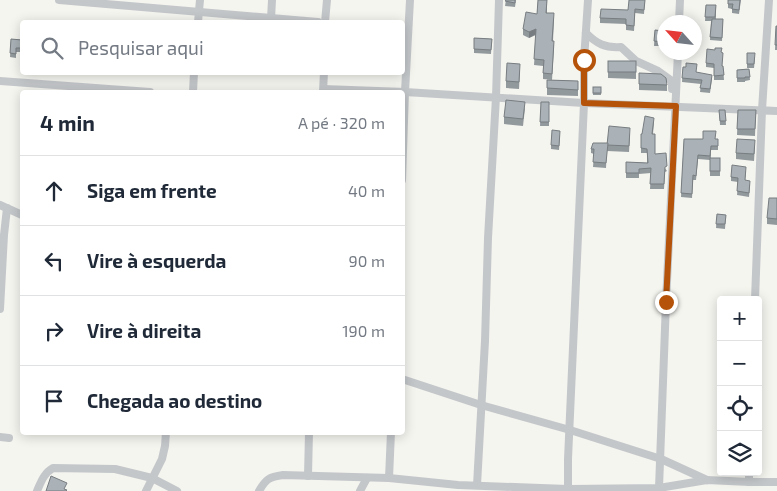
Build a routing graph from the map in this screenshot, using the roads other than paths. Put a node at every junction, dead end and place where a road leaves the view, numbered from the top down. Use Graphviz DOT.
graph roads {
  1 [pos="59,0"];
  2 [pos="200,0"];
  3 [pos="272,0"];
  4 [pos="327,0"];
  5 [pos="410,0"];
  6 [pos="500,0"];
  7 [pos="588,0"];
  8 [pos="680,0"];
  9 [pos="769,0"];
  10 [pos="199,13"];
  11 [pos="679,15"];
  12 [pos="271,19"];
  13 [pos="198,20"];
  14 [pos="287,20"];
  15 [pos="325,20"];
  16 [pos="586,33"];
  17 [pos="678,60"];
  18 [pos="194,75"];
  19 [pos="324,75"];
  20 [pos="0,81"];
  21 [pos="123,90"];
  22 [pos="193,90"];
  23 [pos="323,90"];
  24 [pos="405,92"];
  25 [pos="496,97"];
  26 [pos="584,103"];
  27 [pos="676,104"];
  28 [pos="762,110"];
  29 [pos="777,111"];
  30 [pos="4,207"];
  31 [pos="20,215"];
  32 [pos="755,296"];
  33 [pos="0,309"];
  34 [pos="405,380"];
  35 [pos="481,405"];
  36 [pos="570,430"];
  37 [pos="166,435"];
  38 [pos="309,435"];
  39 [pos="391,435"];
  40 [pos="661,459"];
  41 [pos="308,476"];
  42 [pos="750,476"];
  43 [pos="152,478"];
  44 [pos="367,478"];
  45 [pos="389,478"];
  46 [pos="707,480"];
  47 [pos="749,482"];
  48 [pos="777,482"];
  49 [pos="477,485"];
  50 [pos="458,488"];
  51 [pos="659,488"];
  52 [pos="568,489"];
  53 [pos="37,491"];
  54 [pos="146,491"];
  55 [pos="177,491"];
  56 [pos="259,491"];
  57 [pos="360,491"];
  1 -- 10 [label="street"];
  2 -- 10 [label="street"];
  3 -- 12 [label="street"];
  4 -- 15 [label="street"];
  5 -- 24 [label="street"];
  6 -- 25 [label="street"];
  7 -- 16 [label="street"];
  8 -- 11 [label="street"];
  9 -- 28 [label="street"];
  10 -- 12 [label="street"];
  10 -- 13 [label="street"];
  12 -- 14 [label="street"];
  16 -- 26 [label="street"];
  16 -- 27 [label="street"];
  17 -- 27 [label="street"];
  18 -- 22 [label="street"];
  19 -- 23 [label="street"];
  20 -- 21 [label="street"];
  24 -- 25 [label="street"];
  25 -- 26 [label="street"];
  25 -- 35 [label="street"];
  26 -- 27 [label="street"];
  26 -- 36 [label="street"];
  27 -- 28 [label="street"];
  27 -- 40 [label="street"];
  28 -- 29 [label="street"];
  28 -- 32 [label="street"];
  30 -- 31 [label="street"];
  30 -- 33 [label="street"];
  34 -- 35 [label="street"];
  35 -- 36 [label="street"];
  35 -- 49 [label="street"];
  36 -- 40 [label="street"];
  36 -- 52 [label="street"];
  37 -- 43 [label="street"];
  38 -- 41 [label="street"];
  39 -- 45 [label="street"];
  40 -- 46 [label="street"];
  40 -- 51 [label="street"];
  41 -- 44 [label="street"];
  41 -- 56 [label="street"];
  42 -- 47 [label="street"];
  43 -- 53 [label="street"];
  43 -- 54 [label="street"];
  43 -- 55 [label="street"];
  44 -- 45 [label="street"];
  44 -- 57 [label="street"];
  45 -- 50 [label="street"];
  46 -- 47 [label="street"];
  46 -- 51 [label="street"];
  47 -- 48 [label="street"];
  49 -- 50 [label="street"];
  49 -- 52 [label="street"];
  51 -- 52 [label="street"];
}
